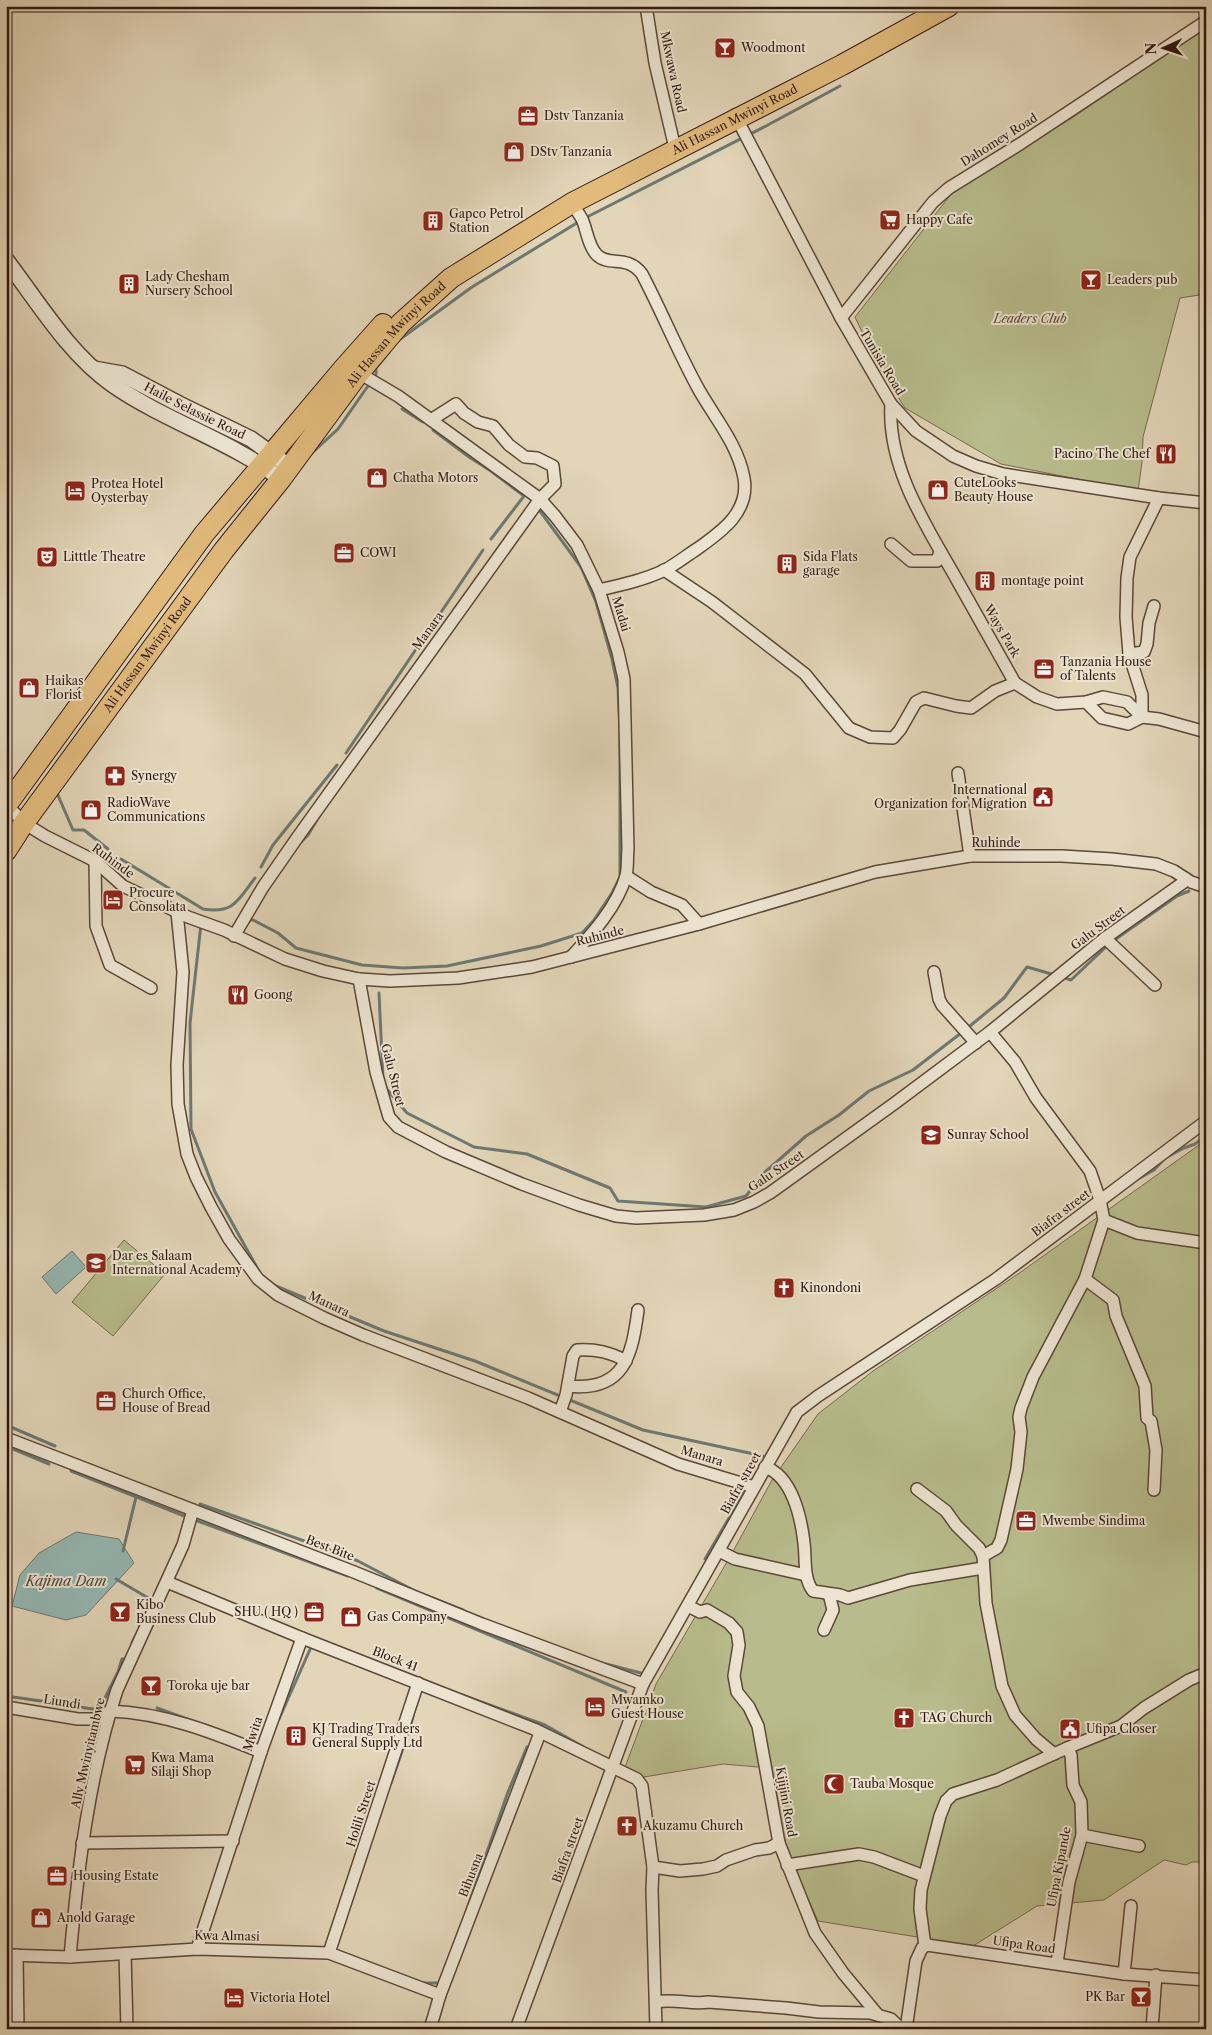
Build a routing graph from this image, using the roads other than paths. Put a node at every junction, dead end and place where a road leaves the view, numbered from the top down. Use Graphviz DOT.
graph roads {
  1 [pos="646,6"];
  2 [pos="920,6"];
  3 [pos="949,6"];
  4 [pos="1206,21"];
  5 [pos="735,116"];
  6 [pos="674,144"];
  7 [pos="572,203"];
  8 [pos="6,260"];
  9 [pos="841,318"];
  10 [pos="360,373"];
  11 [pos="891,404"];
  12 [pos="431,420"];
  13 [pos="267,459"];
  14 [pos="285,473"];
  15 [pos="1159,498"];
  16 [pos="540,499"];
  17 [pos="1206,503"];
  18 [pos="891,544"];
  19 [pos="939,556"];
  20 [pos="664,570"];
  21 [pos="599,590"];
  22 [pos="1154,606"];
  23 [pos="1129,654"];
  24 [pos="1015,683"];
  25 [pos="1086,702"];
  26 [pos="1142,717"];
  27 [pos="1206,732"];
  28 [pos="958,773"];
  29 [pos="7,806"];
  30 [pos="24,823"];
  31 [pos="6,851"];
  32 [pos="970,856"];
  33 [pos="95,861"];
  34 [pos="626,876"];
  35 [pos="1184,878"];
  36 [pos="1206,887"];
  37 [pos="177,912"];
  38 [pos="699,924"];
  39 [pos="234,936"];
  40 [pos="1105,938"];
  41 [pos="571,957"];
  42 [pos="934,972"];
  43 [pos="359,979"];
  44 [pos="1156,985"];
  45 [pos="151,988"];
  46 [pos="990,1032"];
  47 [pos="976,1043"];
  48 [pos="1206,1121"];
  49 [pos="1100,1200"];
  50 [pos="1104,1220"];
  51 [pos="1206,1243"];
  52 [pos="1085,1279"];
  53 [pos="638,1310"];
  54 [pos="626,1361"];
  55 [pos="564,1399"];
  56 [pos="6,1438"];
  57 [pos="765,1467"];
  58 [pos="754,1487"];
  59 [pos="917,1489"];
  60 [pos="1154,1490"];
  61 [pos="193,1510"];
  62 [pos="719,1550"];
  63 [pos="983,1556"];
  64 [pos="983,1568"];
  65 [pos="806,1575"];
  66 [pos="167,1582"];
  67 [pos="829,1594"];
  68 [pos="688,1606"];
  69 [pos="824,1630"];
  70 [pos="302,1638"];
  71 [pos="1206,1673"];
  72 [pos="418,1683"];
  73 [pos="643,1684"];
  74 [pos="6,1707"];
  75 [pos="110,1710"];
  76 [pos="540,1733"];
  77 [pos="1067,1748"];
  78 [pos="260,1752"];
  79 [pos="1054,1754"];
  80 [pos="611,1767"];
  81 [pos="1082,1835"];
  82 [pos="233,1840"];
  83 [pos="82,1843"];
  84 [pos="779,1843"];
  85 [pos="1139,1846"];
  86 [pos="787,1865"];
  87 [pos="653,1867"];
  88 [pos="924,1876"];
  89 [pos="1131,1906"];
  90 [pos="925,1946"];
  91 [pos="197,1949"];
  92 [pos="329,1953"];
  93 [pos="125,1954"];
  94 [pos="12,1955"];
  95 [pos="70,1956"];
  96 [pos="1057,1963"];
  97 [pos="1124,1974"];
  98 [pos="1156,1975"];
  99 [pos="1206,1980"];
  100 [pos="440,1995"];
  101 [pos="656,2002"];
  102 [pos="878,2015"];
  103 [pos="18,2029"];
  104 [pos="127,2029"];
  105 [pos="430,2029"];
  106 [pos="516,2029"];
  107 [pos="656,2029"];
  108 [pos="902,2029"];
  109 [pos="906,2029"];
  110 [pos="1152,2029"];
  1 -- 6 [label="street, Mkwawa Road"];
  2 -- 5 [label="highway, Ali Hassan Mwinyi Road"];
  3 -- 5 [label="highway, Ali Hassan Mwinyi Road"];
  4 -- 9 [label="street, Dahomey Road"];
  5 -- 6 [label="highway, Ali Hassan Mwinyi Road"];
  5 -- 7 [label="highway, Ali Hassan Mwinyi Road"];
  5 -- 9 [label="street, Tunisia Road"];
  6 -- 13 [label="highway, Ali Hassan Mwinyi Road"];
  7 -- 10 [label="highway, Ali Hassan Mwinyi Road"];
  7 -- 20 [label="street"];
  8 -- 13 [label="street, Haile Selassie Road"];
  9 -- 11 [label="street, Tunisia Road"];
  10 -- 12 [label="street, Madai"];
  10 -- 14 [label="highway, Ali Hassan Mwinyi Road"];
  11 -- 15 [label="street, Tunisia Road"];
  11 -- 19 [label="street, Ways Park"];
  12 -- 16 [label="street, Madai"];
  12 -- 16 [label="street, Manara"];
  13 -- 14 [label="street, Haile Selassie Road"];
  13 -- 29 [label="highway, Ali Hassan Mwinyi Road"];
  14 -- 30 [label="highway, Ali Hassan Mwinyi Road"];
  15 -- 17 [label="street, Tunisia Road"];
  15 -- 23 [label="street"];
  16 -- 21 [label="street, Madai"];
  16 -- 39 [label="street, Manara"];
  18 -- 19 [label="street"];
  19 -- 24 [label="street, Ways Park"];
  20 -- 21 [label="street"];
  20 -- 24 [label="street"];
  21 -- 34 [label="street, Madai"];
  22 -- 23 [label="street"];
  23 -- 26 [label="street"];
  24 -- 25 [label="street, Ways Park"];
  25 -- 26 [label="street, Ways Park"];
  25 -- 26 [label="street"];
  26 -- 27 [label="street"];
  28 -- 32 [label="street"];
  29 -- 30 [label="street, Ruhinde"];
  30 -- 31 [label="highway, Ali Hassan Mwinyi Road"];
  30 -- 33 [label="street, Ruhinde"];
  32 -- 35 [label="street, Ruhinde"];
  32 -- 38 [label="street, Ruhinde"];
  33 -- 37 [label="street, Ruhinde"];
  33 -- 45 [label="street"];
  34 -- 38 [label="street"];
  34 -- 41 [label="street, Madai"];
  35 -- 36 [label="street, Ruhinde"];
  35 -- 40 [label="street, Galu Street"];
  37 -- 39 [label="street, Ruhinde"];
  37 -- 55 [label="street, Manara"];
  38 -- 41 [label="street, Ruhinde"];
  39 -- 43 [label="street, Ruhinde"];
  40 -- 44 [label="street"];
  40 -- 46 [label="street, Galu Street"];
  41 -- 43 [label="street, Ruhinde"];
  42 -- 47 [label="street"];
  43 -- 47 [label="street, Galu Street"];
  46 -- 47 [label="street, Galu Street"];
  46 -- 49 [label="street"];
  48 -- 49 [label="street, Biafra street"];
  49 -- 50 [label="street"];
  49 -- 57 [label="street, Biafra street"];
  50 -- 51 [label="street"];
  50 -- 52 [label="street"];
  52 -- 60 [label="street"];
  52 -- 63 [label="street"];
  53 -- 54 [label="street"];
  54 -- 55 [label="street"];
  54 -- 55 [label="street"];
  55 -- 58 [label="street, Manara"];
  56 -- 61 [label="street, Best Bite"];
  57 -- 58 [label="street, Biafra street"];
  57 -- 65 [label="street"];
  58 -- 62 [label="street, Biafra street"];
  59 -- 63 [label="street"];
  61 -- 66 [label="street, Ally Mwinyitambwe"];
  61 -- 73 [label="street, Best Bite"];
  62 -- 65 [label="street"];
  62 -- 68 [label="street, Biafra street"];
  63 -- 64 [label="street"];
  64 -- 67 [label="street"];
  64 -- 79 [label="street"];
  65 -- 67 [label="street"];
  66 -- 70 [label="street, Block 41"];
  66 -- 75 [label="street, Ally Mwinyitambwe"];
  67 -- 69 [label="street"];
  68 -- 73 [label="street, Biafra street"];
  68 -- 84 [label="street, Kijijini Road"];
  70 -- 72 [label="street, Block 41"];
  70 -- 78 [label="street, Mwita"];
  71 -- 77 [label="street"];
  72 -- 76 [label="street, Block 41"];
  72 -- 92 [label="street, Holili Street"];
  73 -- 80 [label="street, Biafra street"];
  74 -- 75 [label="street, Liundi"];
  75 -- 78 [label="street"];
  75 -- 83 [label="street, Ally Mwinyitambwe"];
  76 -- 80 [label="street, Block 41"];
  76 -- 100 [label="street, Bihusna"];
  77 -- 79 [label="street"];
  77 -- 81 [label="street, Ufipa Kipande"];
  78 -- 82 [label="street, Mwita"];
  79 -- 88 [label="street"];
  80 -- 87 [label="street, Block 41"];
  80 -- 106 [label="street, Biafra street"];
  81 -- 85 [label="street"];
  81 -- 96 [label="street, Ufipa Kipande"];
  82 -- 83 [label="street"];
  82 -- 91 [label="street, Mwita"];
  83 -- 95 [label="street, Ally Mwinyitambwe"];
  84 -- 86 [label="street, Kijijini Road"];
  84 -- 87 [label="street"];
  86 -- 88 [label="street"];
  86 -- 102 [label="street, Kijijini Road"];
  87 -- 101 [label="street"];
  88 -- 90 [label="street"];
  89 -- 97 [label="street"];
  90 -- 96 [label="street, Ufipa Road"];
  90 -- 109 [label="street"];
  91 -- 92 [label="street, Kwa Almasi"];
  91 -- 93 [label="street, Kwa Almasi"];
  92 -- 100 [label="street, Kwa Almasi"];
  93 -- 95 [label="street, Kwa Almasi"];
  93 -- 104 [label="street"];
  94 -- 95 [label="street, Kwa Almasi"];
  94 -- 103 [label="street"];
  96 -- 97 [label="street, Ufipa Road"];
  97 -- 98 [label="street, Ufipa Road"];
  98 -- 99 [label="street, Ufipa Road"];
  98 -- 110 [label="street"];
  100 -- 105 [label="street, Bihusna"];
  101 -- 102 [label="street"];
  101 -- 107 [label="street"];
  102 -- 108 [label="street"];
}
